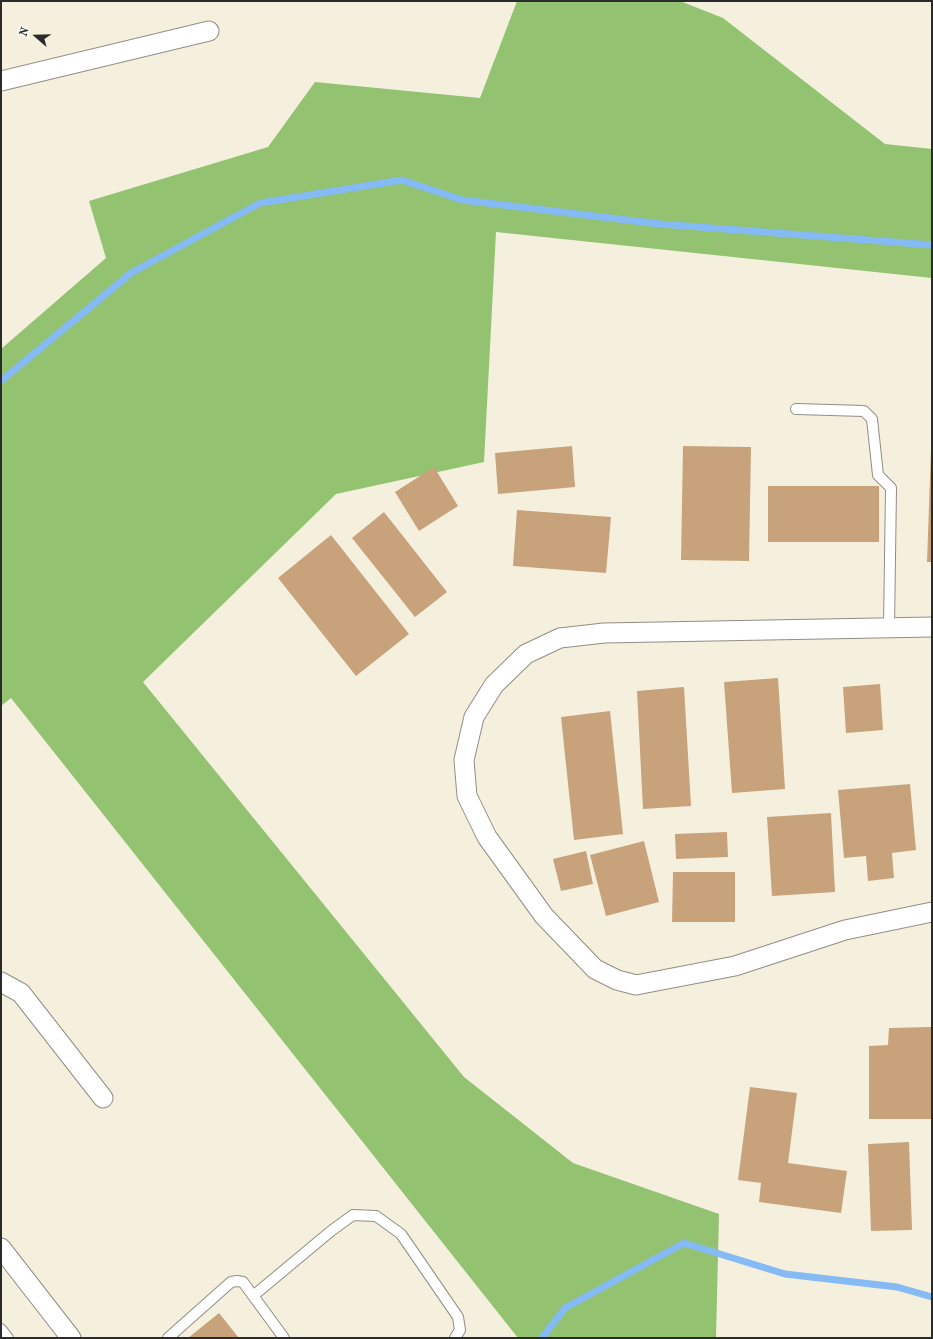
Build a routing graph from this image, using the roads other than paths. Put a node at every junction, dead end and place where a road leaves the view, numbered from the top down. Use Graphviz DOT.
graph roads {
  1 [pos="210,31"];
  2 [pos="1,81"];
  3 [pos="796,409"];
  4 [pos="889,627"];
  5 [pos="932,627"];
  6 [pos="932,912"];
  7 [pos="1,982"];
  8 [pos="103,1098"];
  9 [pos="1,1248"];
  10 [pos="253,1296"];
  11 [pos="1,1329"];
  12 [pos="8,1338"];
  13 [pos="71,1338"];
  14 [pos="168,1338"];
  15 [pos="284,1338"];
  16 [pos="456,1338"];
  1 -- 2 [label="street"];
  3 -- 4 [label="lane"];
  4 -- 5 [label="street"];
  4 -- 6 [label="street"];
  7 -- 8 [label="street"];
  9 -- 13 [label="street"];
  10 -- 14 [label="lane"];
  10 -- 15 [label="lane"];
  10 -- 16 [label="lane"];
  11 -- 12 [label="lane"];
}
